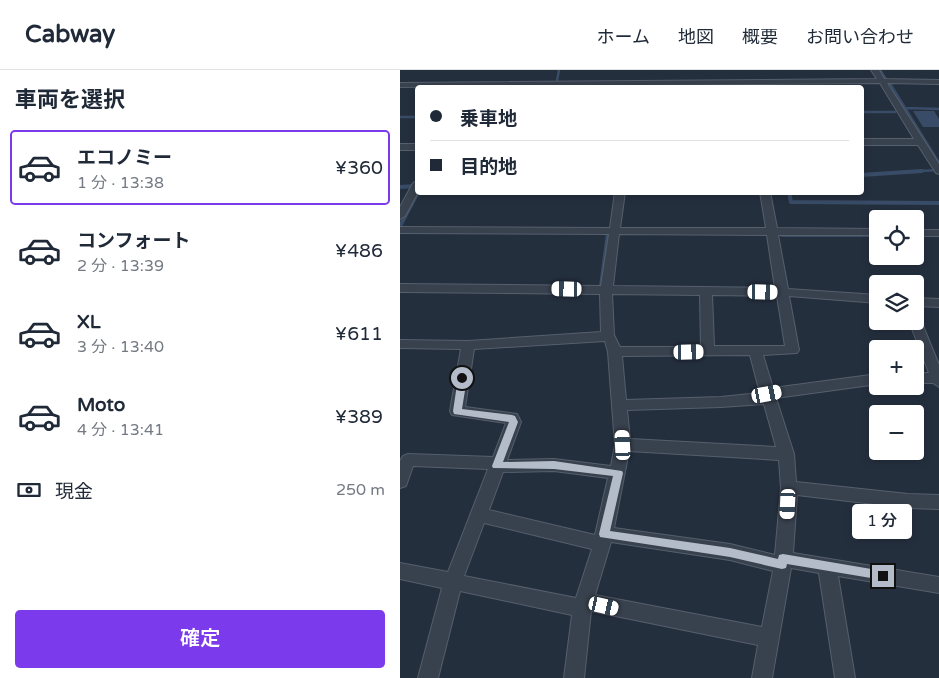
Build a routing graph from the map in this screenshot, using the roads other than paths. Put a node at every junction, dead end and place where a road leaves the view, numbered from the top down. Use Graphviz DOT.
graph roads {
  1 [pos="805,70"];
  2 [pos="876,70"];
  3 [pos="929,70"];
  4 [pos="810,81"];
  5 [pos="882,81"];
  6 [pos="739,82"];
  7 [pos="937,82"];
  8 [pos="561,83"];
  9 [pos="400,85"];
  10 [pos="864,142"];
  11 [pos="920,142"];
  12 [pos="400,147"];
  13 [pos="415,147"];
  14 [pos="938,168"];
  15 [pos="415,187"];
  16 [pos="620,195"];
  17 [pos="766,195"];
  18 [pos="400,216"];
  19 [pos="400,230"];
  20 [pos="615,231"];
  21 [pos="772,232"];
  22 [pos="869,232"];
  23 [pos="924,233"];
  24 [pos="939,233"];
  25 [pos="400,288"];
  26 [pos="607,289"];
  27 [pos="706,291"];
  28 [pos="782,292"];
  29 [pos="869,298"];
  30 [pos="924,302"];
  31 [pos="939,303"];
  32 [pos="919,330"];
  33 [pos="608,336"];
  34 [pos="400,344"];
  35 [pos="468,345"];
  36 [pos="708,351"];
  37 [pos="755,351"];
  38 [pos="615,352"];
  39 [pos="924,378"];
  40 [pos="938,379"];
  41 [pos="869,380"];
  42 [pos="768,396"];
  43 [pos="620,405"];
  44 [pos="623,445"];
  45 [pos="786,454"];
  46 [pos="497,464"];
  47 [pos="618,473"];
  48 [pos="400,481"];
  49 [pos="789,488"];
  50 [pos="939,502"];
  51 [pos="478,515"];
  52 [pos="603,539"];
  53 [pos="783,562"];
  54 [pos="827,566"];
  55 [pos="400,571"];
  56 [pos="453,582"];
  57 [pos="939,585"];
  58 [pos="583,605"];
  59 [pos="768,638"];
  60 [pos="428,678"];
  61 [pos="574,678"];
  62 [pos="762,678"];
  63 [pos="846,678"];
  1 -- 4 [label="street"];
  2 -- 5 [label="street"];
  3 -- 7 [label="street"];
  4 -- 5 [label="street"];
  4 -- 6 [label="street"];
  5 -- 7 [label="street"];
  5 -- 11 [label="street"];
  6 -- 8 [label="street"];
  8 -- 9 [label="street"];
  10 -- 11 [label="street"];
  11 -- 14 [label="street"];
  12 -- 13 [label="street"];
  15 -- 18 [label="street"];
  16 -- 20 [label="street"];
  17 -- 21 [label="street"];
  19 -- 20 [label="street"];
  20 -- 21 [label="street"];
  20 -- 26 [label="street"];
  21 -- 22 [label="street"];
  21 -- 28 [label="street"];
  23 -- 24 [label="street"];
  25 -- 26 [label="street"];
  26 -- 27 [label="street"];
  26 -- 33 [label="street"];
  27 -- 28 [label="street"];
  27 -- 36 [label="street"];
  28 -- 29 [label="street"];
  28 -- 37 [label="street"];
  30 -- 31 [label="street"];
  32 -- 40 [label="street"];
  33 -- 35 [label="street"];
  33 -- 38 [label="street"];
  34 -- 35 [label="street"];
  35 -- 46 [label="street"];
  36 -- 37 [label="street"];
  36 -- 38 [label="street"];
  37 -- 42 [label="street"];
  38 -- 43 [label="street"];
  39 -- 40 [label="street"];
  41 -- 42 [label="street"];
  42 -- 43 [label="street"];
  42 -- 45 [label="street"];
  43 -- 44 [label="street"];
  44 -- 45 [label="street"];
  44 -- 47 [label="street"];
  45 -- 49 [label="street"];
  46 -- 47 [label="street"];
  46 -- 48 [label="street"];
  46 -- 51 [label="street"];
  47 -- 52 [label="street"];
  49 -- 50 [label="street"];
  49 -- 53 [label="street"];
  51 -- 52 [label="street"];
  51 -- 56 [label="street"];
  52 -- 53 [label="street"];
  52 -- 58 [label="street"];
  53 -- 54 [label="street"];
  53 -- 59 [label="street"];
  54 -- 57 [label="street"];
  54 -- 63 [label="street"];
  55 -- 56 [label="street"];
  56 -- 58 [label="street"];
  56 -- 60 [label="street"];
  58 -- 59 [label="street"];
  58 -- 61 [label="street"];
  59 -- 62 [label="street"];
}
